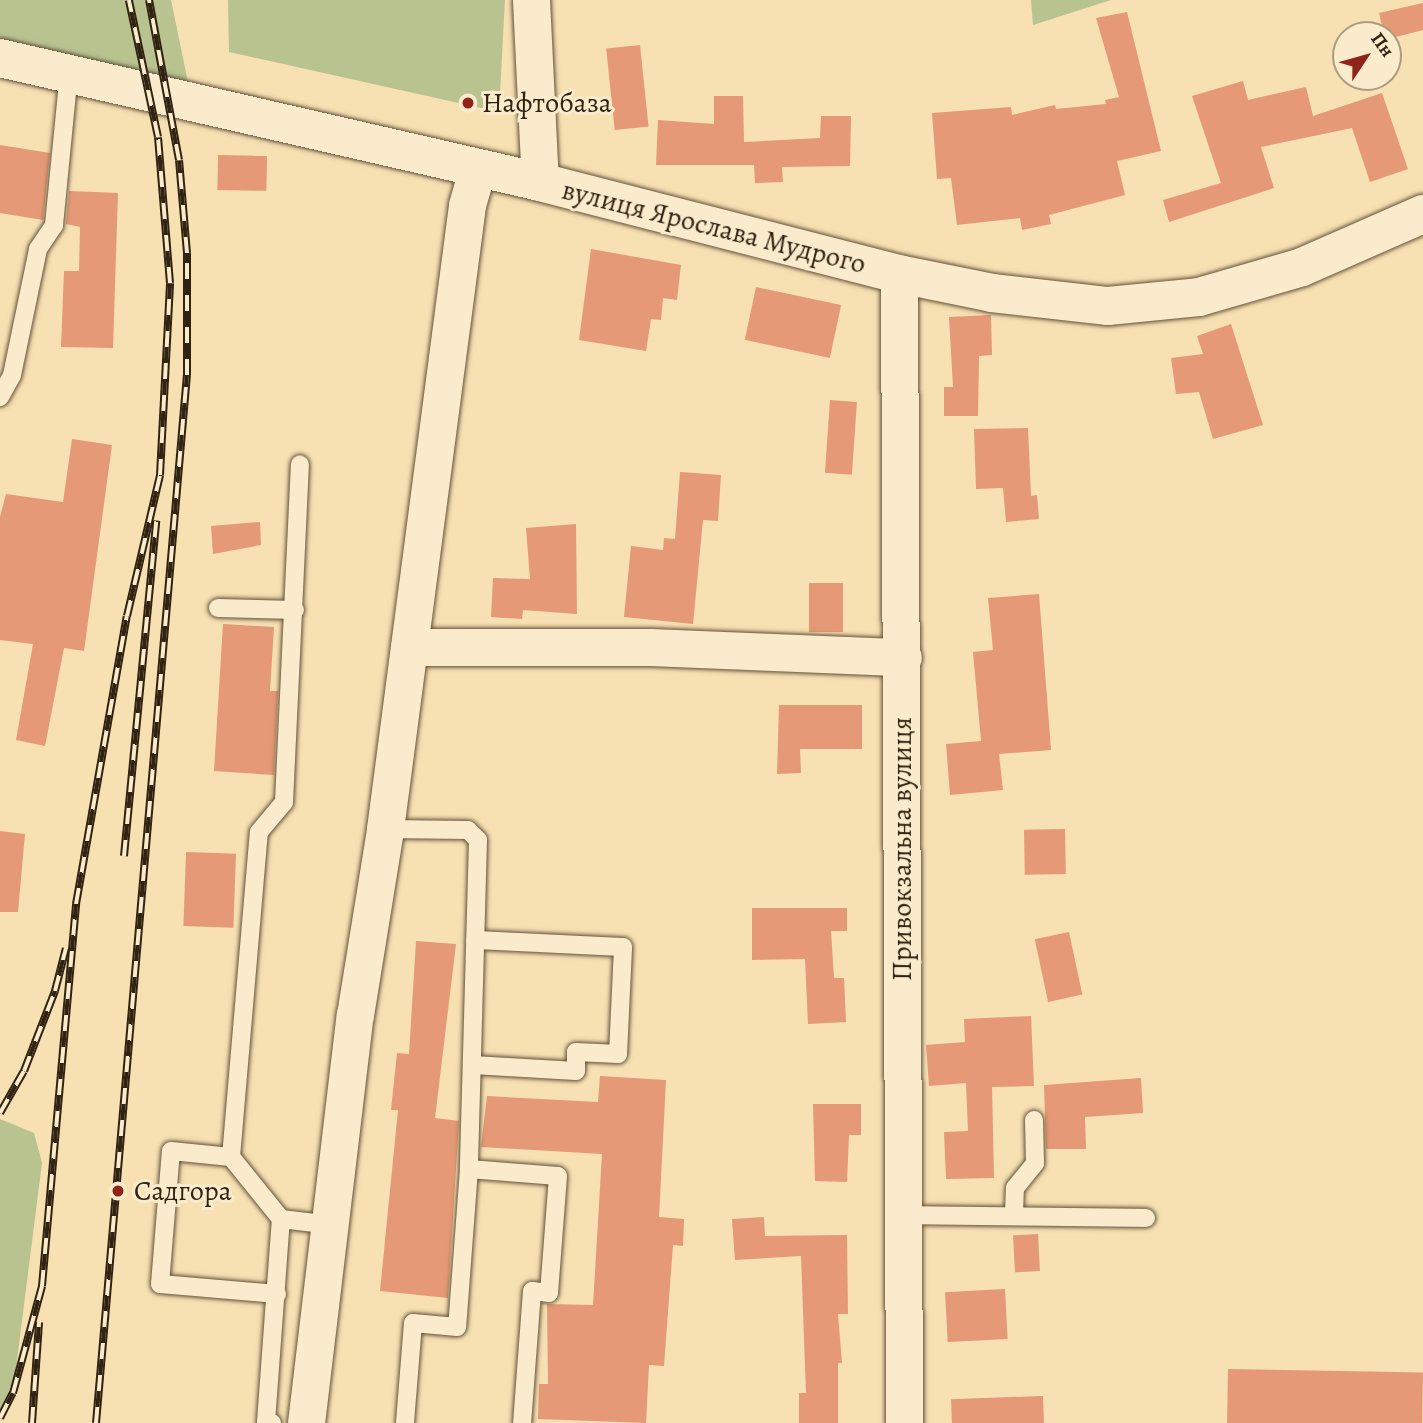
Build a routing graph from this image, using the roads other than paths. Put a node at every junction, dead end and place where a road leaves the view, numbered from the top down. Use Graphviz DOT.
graph roads {
  1 [pos="531,0"];
  2 [pos="0,58"];
  3 [pos="69,72"];
  4 [pos="477,169"];
  5 [pos="540,181"];
  6 [pos="1423,214"];
  7 [pos="899,274"];
  8 [pos="0,397"];
  9 [pos="300,464"];
  10 [pos="218,608"];
  11 [pos="295,610"];
  12 [pos="410,647"];
  13 [pos="902,657"];
  14 [pos="385,830"];
  15 [pos="474,940"];
  16 [pos="473,1065"];
  17 [pos="1034,1120"];
  18 [pos="231,1157"];
  19 [pos="469,1169"];
  20 [pos="1014,1214"];
  21 [pos="902,1215"];
  22 [pos="1146,1218"];
  23 [pos="281,1219"];
  24 [pos="332,1225"];
  25 [pos="277,1294"];
  26 [pos="272,1423"];
  27 [pos="306,1423"];
  28 [pos="405,1423"];
  29 [pos="522,1423"];
  30 [pos="904,1423"];
  1 -- 5 [label="street"];
  2 -- 3 [label="main road, вулиця Ярослава Мудрого"];
  3 -- 4 [label="main road, вулиця Ярослава Мудрого"];
  3 -- 8 [label="lane"];
  4 -- 5 [label="main road, вулиця Ярослава Мудрого"];
  4 -- 12 [label="street"];
  5 -- 7 [label="main road, вулиця Ярослава Мудрого"];
  6 -- 7 [label="main road, вулиця Ярослава Мудрого"];
  7 -- 13 [label="street, Привокзальна вулиця"];
  9 -- 11 [label="lane"];
  10 -- 11 [label="lane"];
  11 -- 18 [label="lane"];
  12 -- 13 [label="street"];
  12 -- 14 [label="street"];
  13 -- 21 [label="street, Привокзальна вулиця"];
  14 -- 15 [label="lane"];
  14 -- 24 [label="street"];
  15 -- 16 [label="lane"];
  15 -- 16 [label="lane"];
  16 -- 19 [label="lane"];
  17 -- 20 [label="lane"];
  18 -- 23 [label="lane"];
  18 -- 25 [label="lane"];
  19 -- 28 [label="lane"];
  19 -- 29 [label="lane"];
  20 -- 21 [label="lane"];
  20 -- 22 [label="lane"];
  21 -- 30 [label="street, Привокзальна вулиця"];
  23 -- 24 [label="lane"];
  23 -- 25 [label="lane"];
  24 -- 27 [label="street"];
  25 -- 26 [label="lane"];
}
